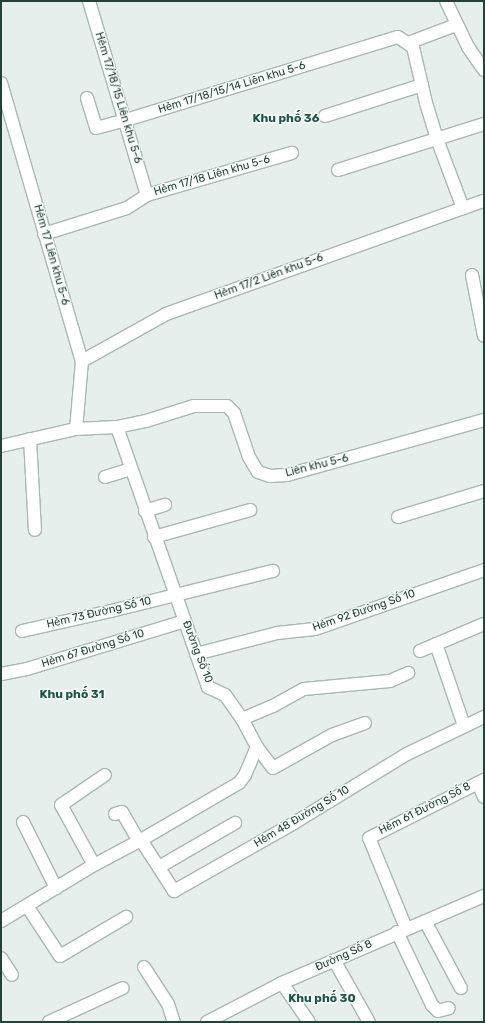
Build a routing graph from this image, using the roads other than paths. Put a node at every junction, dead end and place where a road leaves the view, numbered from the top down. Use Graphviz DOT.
graph roads {
  1 [pos="89,1"];
  2 [pos="446,1"];
  3 [pos="456,25"];
  4 [pos="403,40"];
  5 [pos="484,70"];
  6 [pos="1,83"];
  7 [pos="422,85"];
  8 [pos="87,98"];
  9 [pos="325,116"];
  10 [pos="126,120"];
  11 [pos="484,124"];
  12 [pos="437,139"];
  13 [pos="292,153"];
  14 [pos="338,170"];
  15 [pos="147,195"];
  16 [pos="484,201"];
  17 [pos="463,208"];
  18 [pos="44,234"];
  19 [pos="472,275"];
  20 [pos="484,336"];
  21 [pos="82,361"];
  22 [pos="484,420"];
  23 [pos="117,427"];
  24 [pos="76,429"];
  25 [pos="30,439"];
  26 [pos="1,446"];
  27 [pos="131,469"];
  28 [pos="105,477"];
  29 [pos="484,491"];
  30 [pos="165,505"];
  31 [pos="250,510"];
  32 [pos="145,511"];
  33 [pos="398,517"];
  34 [pos="35,530"];
  35 [pos="154,537"];
  36 [pos="484,570"];
  37 [pos="273,571"];
  38 [pos="176,596"];
  39 [pos="185,622"];
  40 [pos="484,624"];
  41 [pos="22,631"];
  42 [pos="436,644"];
  43 [pos="420,651"];
  44 [pos="196,654"];
  45 [pos="408,673"];
  46 [pos="1,674"];
  47 [pos="484,717"];
  48 [pos="242,719"];
  49 [pos="365,723"];
  50 [pos="464,726"];
  51 [pos="258,747"];
  52 [pos="105,775"];
  53 [pos="481,781"];
  54 [pos="484,797"];
  55 [pos="115,814"];
  56 [pos="23,822"];
  57 [pos="235,823"];
  58 [pos="140,841"];
  59 [pos="94,865"];
  60 [pos="159,867"];
  61 [pos="56,888"];
  62 [pos="484,896"];
  63 [pos="27,906"];
  64 [pos="126,917"];
  65 [pos="1,921"];
  66 [pos="425,921"];
  67 [pos="402,930"];
  68 [pos="1,958"];
  69 [pos="334,960"];
  70 [pos="144,967"];
  71 [pos="12,975"];
  72 [pos="282,983"];
  73 [pos="123,988"];
  74 [pos="461,988"];
  75 [pos="449,1008"];
  76 [pos="49,1022"];
  77 [pos="174,1022"];
  78 [pos="207,1022"];
  79 [pos="308,1022"];
  80 [pos="370,1022"];
  1 -- 10 [label="street, Hẻm 17/18/15 Liên khu 5-6"];
  2 -- 3 [label="street"];
  3 -- 4 [label="street, Hẻm 17/18/15/14 Liên khu 5-6"];
  3 -- 5 [label="street"];
  4 -- 7 [label="street"];
  4 -- 10 [label="street, Hẻm 17/18/15/14 Liên khu 5-6"];
  6 -- 18 [label="street, Hẻm 17 Liên khu 5-6"];
  7 -- 9 [label="street"];
  7 -- 12 [label="street"];
  8 -- 10 [label="street, Hẻm 17/18/15/14 Liên khu 5-6"];
  10 -- 15 [label="street, Hẻm 17/18/15 Liên khu 5-6"];
  11 -- 12 [label="street"];
  12 -- 14 [label="street"];
  12 -- 17 [label="street"];
  13 -- 15 [label="street, Hẻm 17/18 Liên khu 5-6"];
  15 -- 18 [label="street, Hẻm 17/18 Liên khu 5-6"];
  16 -- 17 [label="street, Hẻm 17/2 Liên khu 5-6"];
  17 -- 21 [label="street, Hẻm 17/2 Liên khu 5-6"];
  18 -- 21 [label="street, Hẻm 17 Liên khu 5-6"];
  19 -- 20 [label="street"];
  21 -- 24 [label="street, Hẻm 17 Liên khu 5-6"];
  22 -- 23 [label="street, Liên khu 5-6"];
  23 -- 24 [label="street, Liên khu 5-6"];
  23 -- 27 [label="street, Đường Số 10"];
  24 -- 25 [label="street, Liên khu 5-6"];
  25 -- 26 [label="street, Liên khu 5-6"];
  25 -- 34 [label="street"];
  27 -- 28 [label="street"];
  27 -- 32 [label="street, Đường Số 10"];
  29 -- 33 [label="street"];
  30 -- 32 [label="street"];
  31 -- 35 [label="street"];
  32 -- 35 [label="street, Đường Số 10"];
  35 -- 38 [label="street, Đường Số 10"];
  36 -- 44 [label="street, Hẻm 92 Đường Số 10"];
  37 -- 38 [label="street, Hẻm 73 Đường Số 10"];
  38 -- 39 [label="street, Đường Số 10"];
  38 -- 41 [label="street, Hẻm 73 Đường Số 10"];
  39 -- 44 [label="street, Đường Số 10"];
  39 -- 46 [label="street, Hẻm 67 Đường Số 10"];
  40 -- 42 [label="street"];
  42 -- 43 [label="street"];
  42 -- 50 [label="street"];
  44 -- 48 [label="street, Đường Số 10"];
  45 -- 48 [label="street"];
  47 -- 50 [label="street, Hẻm 48 Đường Số 10"];
  48 -- 51 [label="street, Đường Số 10"];
  49 -- 51 [label="street, Đường Số 10"];
  50 -- 60 [label="street, Hẻm 48 Đường Số 10"];
  51 -- 58 [label="street"];
  52 -- 59 [label="street"];
  53 -- 54 [label="street"];
  53 -- 67 [label="street, Hẻm 61 Đường Số 8"];
  55 -- 58 [label="street, Hẻm 48 Đường Số 10"];
  56 -- 61 [label="street"];
  57 -- 60 [label="street"];
  58 -- 59 [label="street"];
  58 -- 60 [label="street, Hẻm 48 Đường Số 10"];
  59 -- 61 [label="street"];
  61 -- 63 [label="street"];
  62 -- 66 [label="street, Đường Số 8"];
  63 -- 64 [label="street"];
  63 -- 65 [label="street"];
  66 -- 67 [label="street, Đường Số 8"];
  66 -- 74 [label="street"];
  67 -- 69 [label="street, Đường Số 8"];
  67 -- 75 [label="street"];
  68 -- 71 [label="street"];
  69 -- 72 [label="street, Đường Số 8"];
  69 -- 80 [label="street"];
  70 -- 77 [label="street"];
  72 -- 78 [label="street, Đường Số 8"];
  72 -- 79 [label="street"];
  73 -- 76 [label="street"];
}
